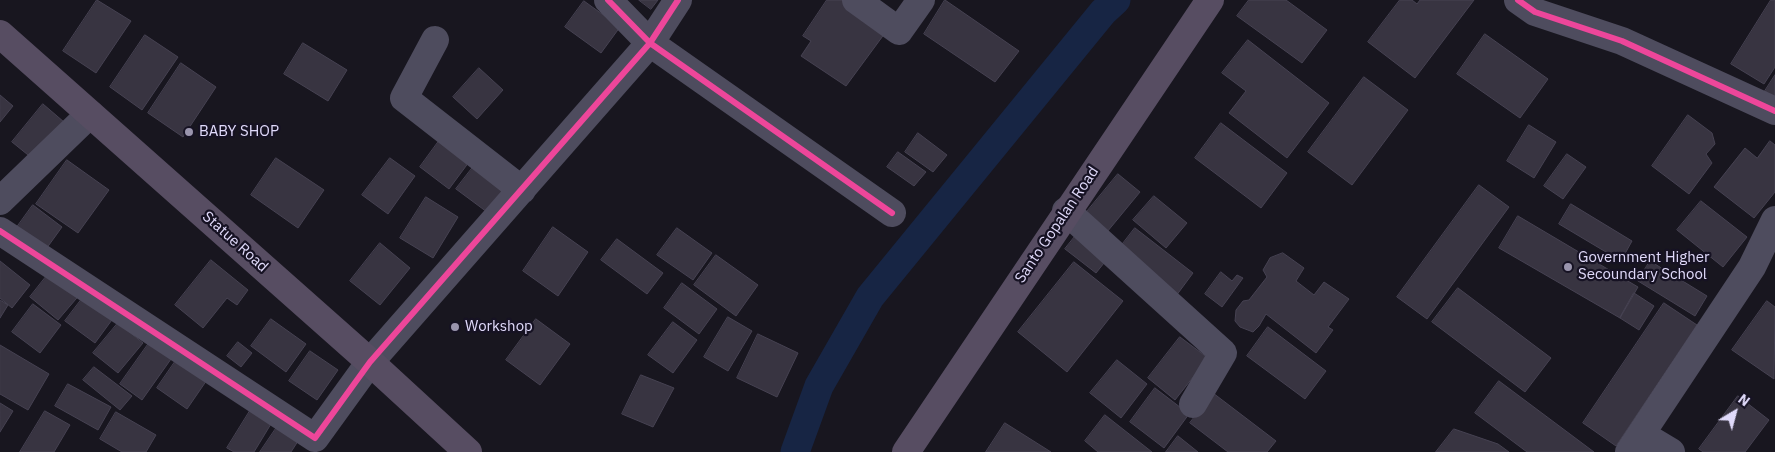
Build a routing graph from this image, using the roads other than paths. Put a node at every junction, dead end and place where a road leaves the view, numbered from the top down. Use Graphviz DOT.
graph roads {
  1 [pos="608,0"];
  2 [pos="678,0"];
  3 [pos="856,0"];
  4 [pos="921,0"];
  5 [pos="1210,0"];
  6 [pos="1518,0"];
  7 [pos="0,34"];
  8 [pos="435,40"];
  9 [pos="650,43"];
  10 [pos="1775,111"];
  11 [pos="90,114"];
  12 [pos="522,190"];
  13 [pos="0,201"];
  14 [pos="1066,211"];
  15 [pos="892,213"];
  16 [pos="1775,220"];
  17 [pos="0,231"];
  18 [pos="370,362"];
  19 [pos="1193,404"];
  20 [pos="1635,443"];
  21 [pos="468,452"];
  22 [pos="906,452"];
  23 [pos="1671,452"];
  1 -- 9 [label="street"];
  2 -- 9 [label="street"];
  3 -- 4 [label="street"];
  5 -- 14 [label="main road, Santo Gopalan Road"];
  6 -- 10 [label="street"];
  7 -- 11 [label="main road, Statue Road"];
  8 -- 12 [label="street"];
  9 -- 12 [label="street"];
  9 -- 15 [label="street"];
  11 -- 13 [label="street"];
  11 -- 18 [label="main road, Statue Road"];
  12 -- 18 [label="street"];
  14 -- 19 [label="street"];
  14 -- 22 [label="main road, Santo Gopalan Road"];
  16 -- 20 [label="street"];
  17 -- 18 [label="street"];
  18 -- 21 [label="main road, Statue Road"];
  20 -- 23 [label="street"];
}
